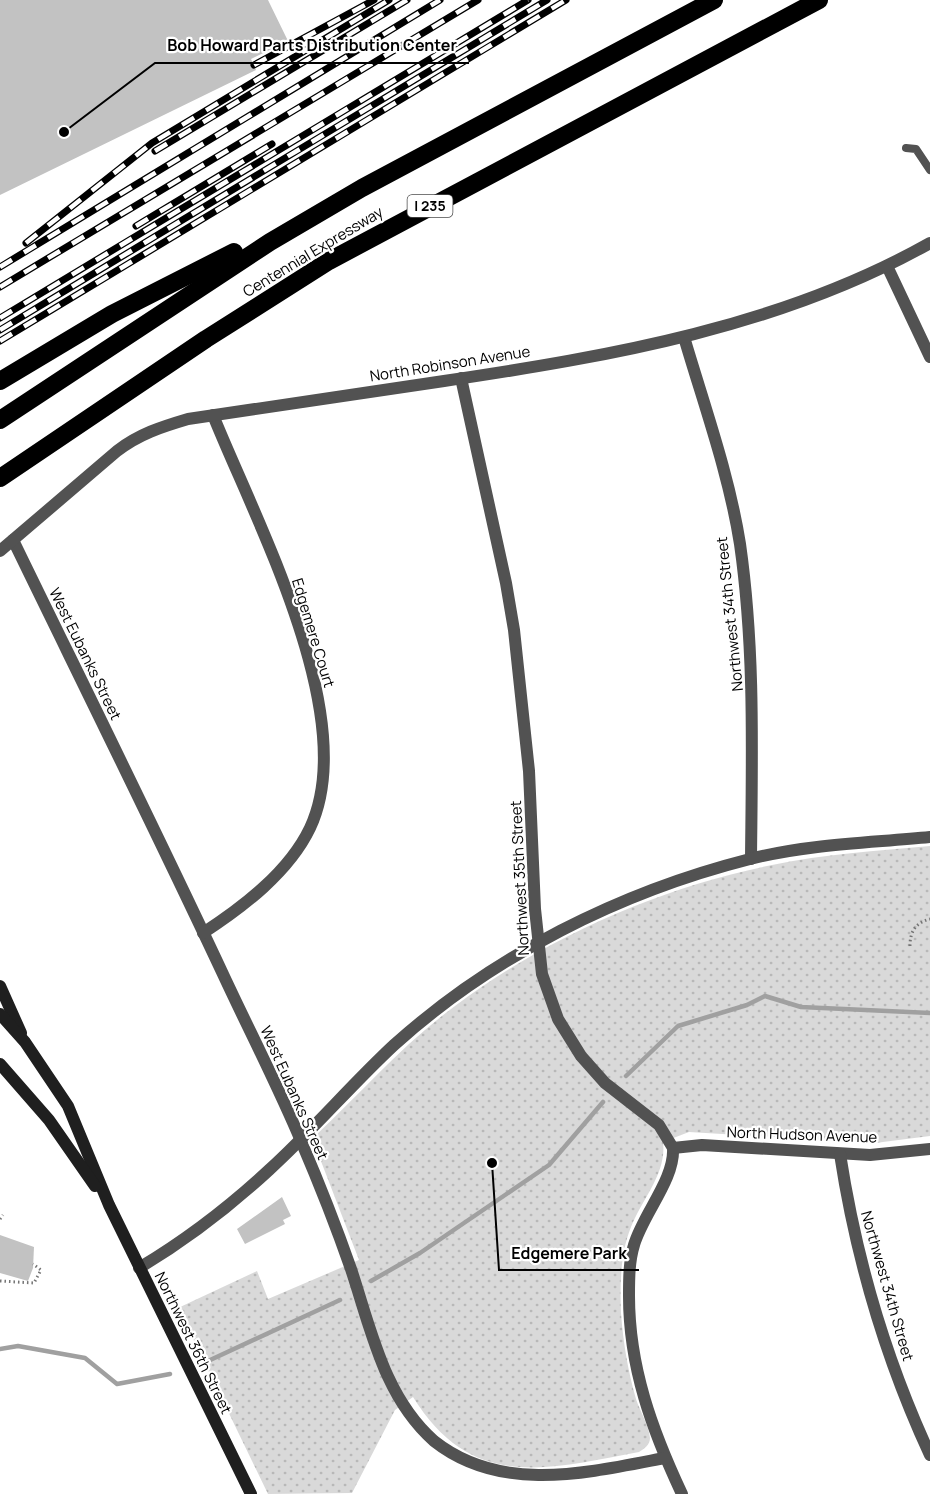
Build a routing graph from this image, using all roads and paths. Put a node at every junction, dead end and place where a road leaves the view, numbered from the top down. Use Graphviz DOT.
graph roads {
  1 [pos="714,0"];
  2 [pos="819,0"];
  3 [pos="906,148"];
  4 [pos="930,170"];
  5 [pos="362,188"];
  6 [pos="930,243"];
  7 [pos="887,266"];
  8 [pos="684,337"];
  9 [pos="930,357"];
  10 [pos="461,378"];
  11 [pos="0,381"];
  12 [pos="213,416"];
  13 [pos="0,420"];
  14 [pos="0,478"];
  15 [pos="13,540"];
  16 [pos="0,551"];
  17 [pos="930,837"];
  18 [pos="751,858"];
  19 [pos="930,919"];
  20 [pos="203,933"];
  21 [pos="537,944"];
  22 [pos="910,946"];
  23 [pos="0,986"];
  24 [pos="0,1014"];
  25 [pos="25,1042"];
  26 [pos="0,1064"];
  27 [pos="300,1139"];
  28 [pos="673,1148"];
  29 [pos="930,1149"];
  30 [pos="840,1154"];
  31 [pos="109,1205"];
  32 [pos="3,1215"];
  33 [pos="0,1219"];
  34 [pos="33,1264"];
  35 [pos="139,1268"];
  36 [pos="0,1281"];
  37 [pos="930,1455"];
  38 [pos="665,1458"];
  39 [pos="251,1494"];
  40 [pos="682,1494"];
  1 -- 5 [label="highway, Centennial Expressway"];
  2 -- 14 [label="highway, Centennial Expressway / I 235"];
  3 -- 4 [label="lane"];
  5 -- 11 [label="highway"];
  5 -- 13 [label="highway, Centennial Expressway"];
  6 -- 7 [label="street, North Robinson Avenue"];
  7 -- 8 [label="street, North Robinson Avenue"];
  7 -- 9 [label="street"];
  8 -- 10 [label="street, North Robinson Avenue"];
  8 -- 18 [label="street, Northwest 34th Street"];
  10 -- 12 [label="street, North Robinson Avenue"];
  10 -- 21 [label="street, Northwest 35th Street"];
  12 -- 15 [label="street, North Robinson Avenue"];
  12 -- 20 [label="street, Edgemere Court"];
  15 -- 16 [label="street, North Robinson Avenue"];
  15 -- 20 [label="street, West Eubanks Street"];
  17 -- 18 [label="street"];
  18 -- 21 [label="street"];
  19 -- 22 [label="path"];
  20 -- 27 [label="street, West Eubanks Street"];
  21 -- 27 [label="street"];
  21 -- 28 [label="street, Northwest 35th Street"];
  23 -- 25 [label="main road"];
  24 -- 25 [label="main road, Northwest 36th Street"];
  25 -- 31 [label="main road, Northwest 36th Street"];
  26 -- 31 [label="main road, Northwest 36th Street"];
  27 -- 35 [label="street"];
  27 -- 38 [label="street, West Eubanks Street"];
  28 -- 30 [label="street, North Hudson Avenue"];
  28 -- 38 [label="street"];
  29 -- 30 [label="street, North Hudson Avenue"];
  30 -- 37 [label="street, Northwest 34th Street"];
  31 -- 35 [label="main road, Northwest 36th Street"];
  32 -- 33 [label="path"];
  34 -- 36 [label="path"];
  35 -- 39 [label="main road, Northwest 36th Street"];
  38 -- 40 [label="street"];
}
